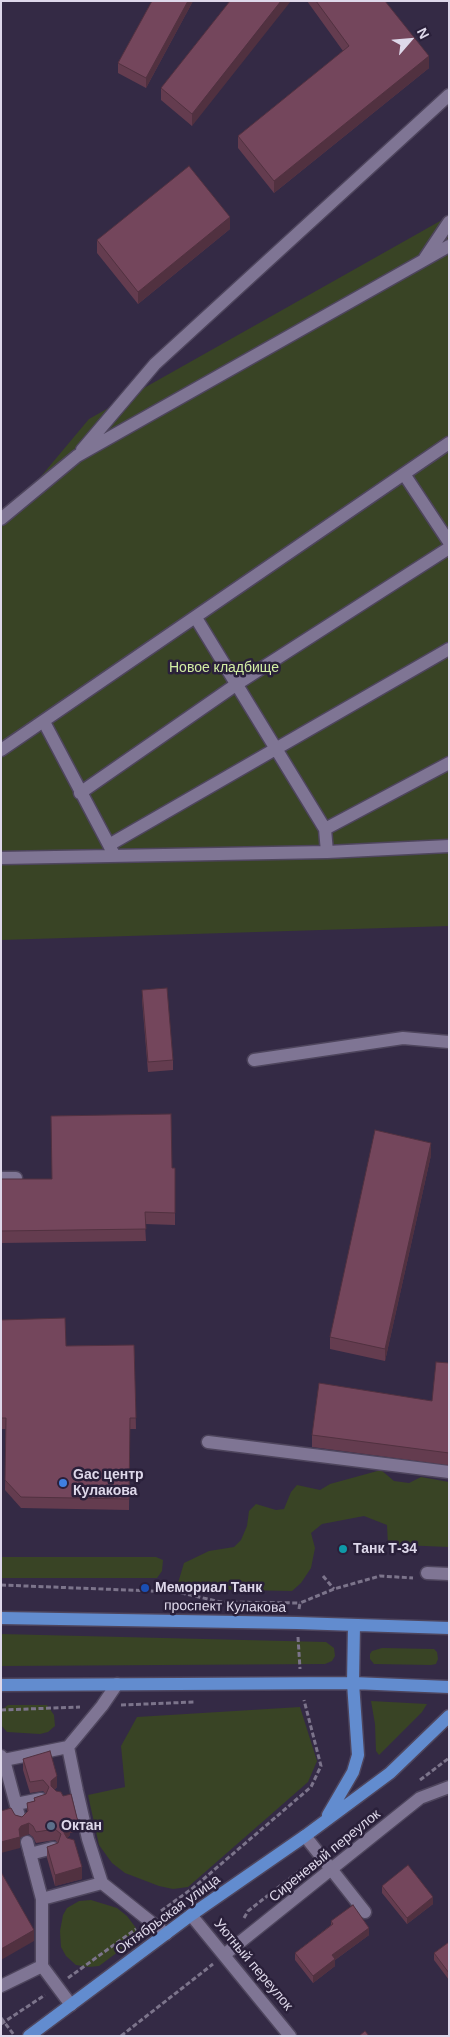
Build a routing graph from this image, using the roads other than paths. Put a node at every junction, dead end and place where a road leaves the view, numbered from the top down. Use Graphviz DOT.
graph roads {
  1 [pos="449,95"];
  2 [pos="449,222"];
  3 [pos="449,246"];
  4 [pos="424,260"];
  5 [pos="449,442"];
  6 [pos="78,456"];
  7 [pos="404,474"];
  8 [pos="1,519"];
  9 [pos="449,542"];
  10 [pos="449,548"];
  11 [pos="196,618"];
  12 [pos="449,649"];
  13 [pos="237,684"];
  14 [pos="44,722"];
  15 [pos="276,747"];
  16 [pos="1,750"];
  17 [pos="449,763"];
  18 [pos="80,792"];
  19 [pos="325,829"];
  20 [pos="449,846"];
  21 [pos="111,850"];
  22 [pos="328,852"];
  23 [pos="1,858"];
  24 [pos="449,1042"];
  25 [pos="254,1060"];
  26 [pos="1,1178"];
  27 [pos="16,1178"];
  28 [pos="208,1442"];
  29 [pos="449,1472"];
  30 [pos="449,1574"];
  31 [pos="423,1576"];
  32 [pos="1,1618"];
  33 [pos="354,1625"];
  34 [pos="449,1628"];
  35 [pos="353,1683"];
  36 [pos="117,1684"];
  37 [pos="1,1685"];
  38 [pos="449,1687"];
  39 [pos="448,1717"];
  40 [pos="68,1747"];
  41 [pos="2,1759"];
  42 [pos="449,1787"];
  43 [pos="40,1799"];
  44 [pos="16,1804"];
  45 [pos="20,1820"];
  46 [pos="325,1820"];
  47 [pos="304,1836"];
  48 [pos="88,1839"];
  49 [pos="72,1843"];
  50 [pos="53,1848"];
  51 [pos="330,1870"];
  52 [pos="102,1883"];
  53 [pos="42,1898"];
  54 [pos="365,1912"];
  55 [pos="191,1915"];
  56 [pos="166,1934"];
  57 [pos="224,1955"];
  58 [pos="42,1966"];
  59 [pos="1,1986"];
  60 [pos="71,2005"];
  61 [pos="28,2036"];
  62 [pos="290,2036"];
  1 -- 6 [label="street"];
  2 -- 4 [label="street"];
  3 -- 4 [label="street"];
  4 -- 6 [label="street"];
  5 -- 7 [label="street"];
  6 -- 8 [label="street"];
  7 -- 9 [label="street"];
  7 -- 11 [label="street"];
  10 -- 13 [label="street"];
  11 -- 13 [label="street"];
  11 -- 14 [label="street"];
  12 -- 15 [label="street"];
  13 -- 15 [label="street"];
  13 -- 18 [label="street"];
  14 -- 16 [label="street"];
  14 -- 18 [label="street"];
  15 -- 19 [label="street"];
  15 -- 21 [label="street"];
  17 -- 19 [label="street"];
  18 -- 21 [label="street"];
  19 -- 22 [label="street"];
  20 -- 22 [label="street"];
  21 -- 22 [label="street"];
  21 -- 23 [label="street"];
  24 -- 25 [label="street"];
  26 -- 27 [label="street"];
  28 -- 29 [label="street"];
  30 -- 31 [label="street"];
  32 -- 33 [label="main road, проспект Кулакова"];
  33 -- 34 [label="main road, проспект Кулакова"];
  33 -- 35 [label="main road, Октябрьская улица"];
  35 -- 36 [label="main road"];
  35 -- 38 [label="main road"];
  35 -- 46 [label="main road, Октябрьская улица"];
  36 -- 37 [label="main road"];
  36 -- 40 [label="street"];
  39 -- 46 [label="main road, Октябрьская улица"];
  40 -- 41 [label="street"];
  40 -- 48 [label="street"];
  41 -- 44 [label="street"];
  42 -- 51 [label="street, Сиреневый переулок"];
  43 -- 44 [label="street"];
  44 -- 45 [label="street"];
  46 -- 47 [label="main road, Октябрьская улица"];
  47 -- 51 [label="street"];
  47 -- 55 [label="main road, Октябрьская улица"];
  48 -- 49 [label="street"];
  48 -- 52 [label="street"];
  50 -- 53 [label="street"];
  51 -- 54 [label="street"];
  51 -- 57 [label="street, Сиреневый переулок"];
  52 -- 53 [label="street"];
  52 -- 56 [label="street"];
  53 -- 58 [label="street"];
  55 -- 56 [label="main road, Октябрьская улица"];
  55 -- 57 [label="street, Уютный переулок"];
  56 -- 60 [label="main road, Октябрьская улица"];
  57 -- 62 [label="street, Уютный переулок"];
  58 -- 59 [label="street"];
  58 -- 60 [label="street"];
  60 -- 61 [label="main road, Октябрьская улица"];
}
